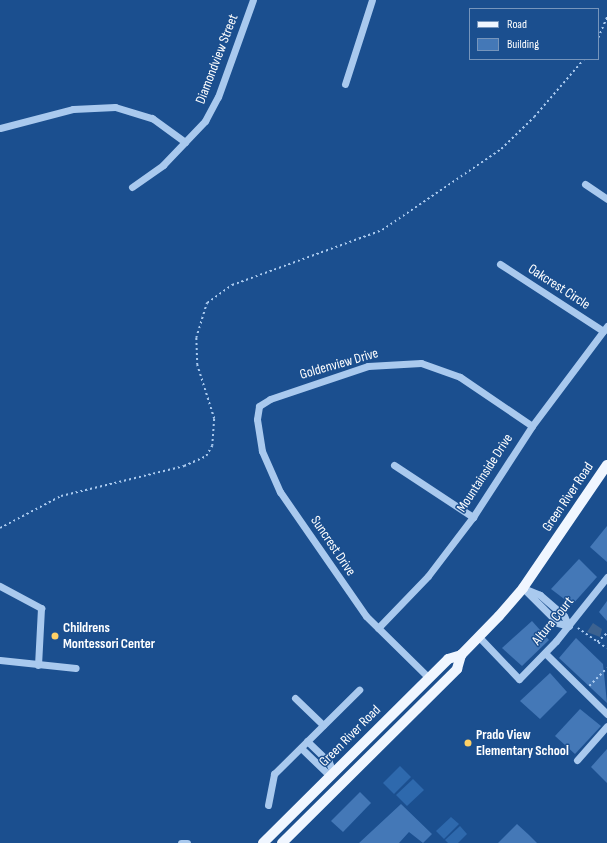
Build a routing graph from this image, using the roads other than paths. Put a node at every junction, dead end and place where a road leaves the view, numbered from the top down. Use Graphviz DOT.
graph roads {
  1 [pos="253,0"];
  2 [pos="372,0"];
  3 [pos="345,84"];
  4 [pos="0,128"];
  5 [pos="185,142"];
  6 [pos="585,184"];
  7 [pos="132,186"];
  8 [pos="607,199"];
  9 [pos="500,264"];
  10 [pos="605,329"];
  11 [pos="259,406"];
  12 [pos="532,426"];
  13 [pos="394,465"];
  14 [pos="607,465"];
  15 [pos="473,517"];
  16 [pos="607,578"];
  17 [pos="0,586"];
  18 [pos="523,588"];
  19 [pos="568,626"];
  20 [pos="378,628"];
  21 [pos="479,637"];
  22 [pos="545,653"];
  23 [pos="461,655"];
  24 [pos="0,660"];
  25 [pos="38,664"];
  26 [pos="76,668"];
  27 [pos="428,678"];
  28 [pos="359,690"];
  29 [pos="295,698"];
  30 [pos="424,703"];
  31 [pos="607,714"];
  32 [pos="323,725"];
  33 [pos="607,726"];
  34 [pos="307,741"];
  35 [pos="301,748"];
  36 [pos="577,760"];
  37 [pos="331,774"];
  38 [pos="335,791"];
  39 [pos="268,805"];
  40 [pos="181,843"];
  41 [pos="187,843"];
  42 [pos="263,843"];
  43 [pos="282,843"];
  1 -- 5 [label="street, Diamondview Street"];
  2 -- 3 [label="street"];
  4 -- 5 [label="street"];
  5 -- 7 [label="street, Diamondview Street"];
  6 -- 8 [label="street"];
  9 -- 10 [label="street, Oakcrest Circle"];
  10 -- 12 [label="street, Mountainside Drive"];
  11 -- 12 [label="street, Goldenview Drive"];
  11 -- 20 [label="street, Suncrest Drive"];
  12 -- 15 [label="street, Mountainside Drive"];
  13 -- 15 [label="street"];
  14 -- 18 [label="main road, Green River Road"];
  15 -- 20 [label="street, Mountainside Drive"];
  16 -- 19 [label="street, Altura Court"];
  17 -- 25 [label="street"];
  18 -- 19 [label="street"];
  18 -- 21 [label="main road, Green River Road"];
  19 -- 22 [label="street, Altura Court"];
  20 -- 27 [label="street, Suncrest Drive"];
  21 -- 22 [label="street, Altura Court"];
  21 -- 23 [label="main road, Green River Road"];
  22 -- 31 [label="street"];
  23 -- 27 [label="main road, Green River Road"];
  23 -- 30 [label="main road, Green River Road"];
  24 -- 25 [label="street"];
  25 -- 26 [label="street"];
  27 -- 30 [label="main road"];
  27 -- 37 [label="main road, Green River Road"];
  28 -- 32 [label="street"];
  29 -- 32 [label="street"];
  30 -- 38 [label="main road, Green River Road"];
  32 -- 34 [label="street"];
  33 -- 36 [label="street"];
  34 -- 35 [label="street"];
  34 -- 37 [label="street"];
  35 -- 37 [label="street"];
  35 -- 39 [label="street"];
  37 -- 38 [label="main road"];
  37 -- 42 [label="main road, Green River Road"];
  38 -- 43 [label="main road, Green River Road"];
  40 -- 41 [label="street"];
}
